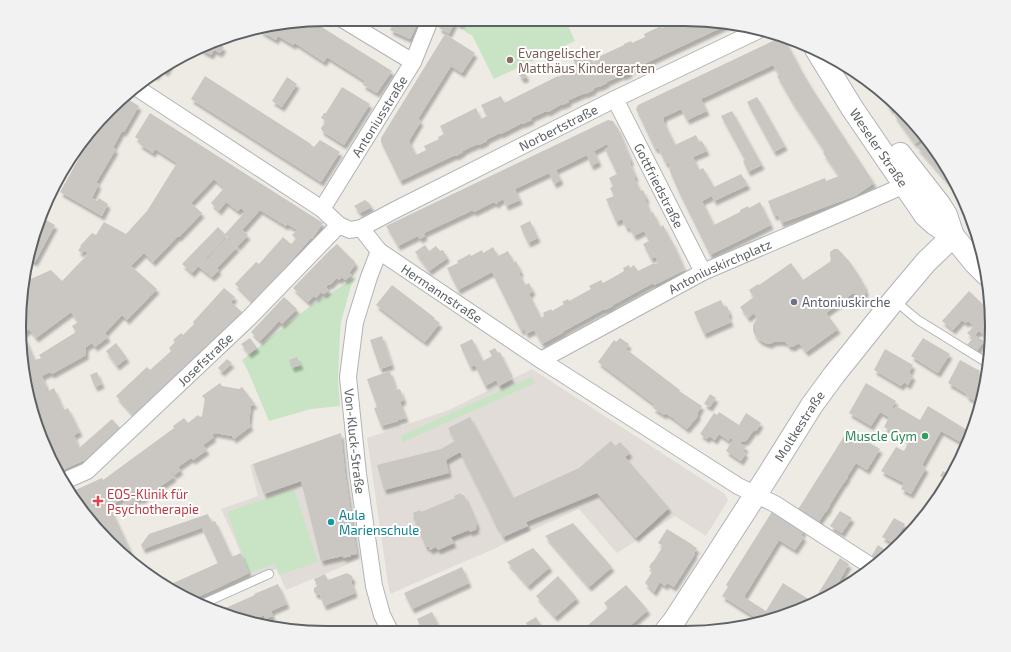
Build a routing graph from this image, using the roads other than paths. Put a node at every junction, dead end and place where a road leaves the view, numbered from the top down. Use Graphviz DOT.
graph roads {
  1 [pos="354,26"];
  2 [pos="428,26"];
  3 [pos="752,34"];
  4 [pos="822,59"];
  5 [pos="413,62"];
  6 [pos="844,72"];
  7 [pos="140,91"];
  8 [pos="615,99"];
  9 [pos="905,185"];
  10 [pos="322,209"];
  11 [pos="339,225"];
  12 [pos="361,228"];
  13 [pos="953,236"];
  14 [pos="379,251"];
  15 [pos="979,267"];
  16 [pos="703,272"];
  17 [pos="894,300"];
  18 [pos="541,360"];
  19 [pos="983,360"];
  20 [pos="68,479"];
  21 [pos="755,494"];
  22 [pos="868,564"];
  23 [pos="269,574"];
  24 [pos="208,602"];
  25 [pos="388,626"];
  26 [pos="676,626"];
  1 -- 5 [label="street"];
  2 -- 5 [label="street, Antoniusstraße"];
  3 -- 8 [label="street, Norbertstraße"];
  4 -- 9 [label="main road, Weseler Straße"];
  5 -- 10 [label="street, Antoniusstraße"];
  6 -- 13 [label="main road, Weseler Straße"];
  7 -- 10 [label="street"];
  8 -- 12 [label="street, Norbertstraße"];
  8 -- 16 [label="street, Gottfriedstraße"];
  9 -- 13 [label="main road, Weseler Straße"];
  9 -- 16 [label="street, Antoniuskirchplatz"];
  10 -- 11 [label="street"];
  11 -- 12 [label="street"];
  11 -- 20 [label="street, Josefstraße"];
  12 -- 14 [label="street, Hermannstraße"];
  13 -- 15 [label="main road, Weseler Straße"];
  13 -- 17 [label="main road, Moltkestraße"];
  14 -- 18 [label="street, Hermannstraße"];
  14 -- 25 [label="street, Von-Kluck-Straße"];
  16 -- 18 [label="street, Antoniuskirchplatz"];
  17 -- 19 [label="lane"];
  17 -- 21 [label="main road, Moltkestraße"];
  18 -- 21 [label="street, Hermannstraße"];
  21 -- 22 [label="street, Hermannstraße"];
  21 -- 26 [label="main road, Moltkestraße"];
  23 -- 24 [label="lane"];
}
